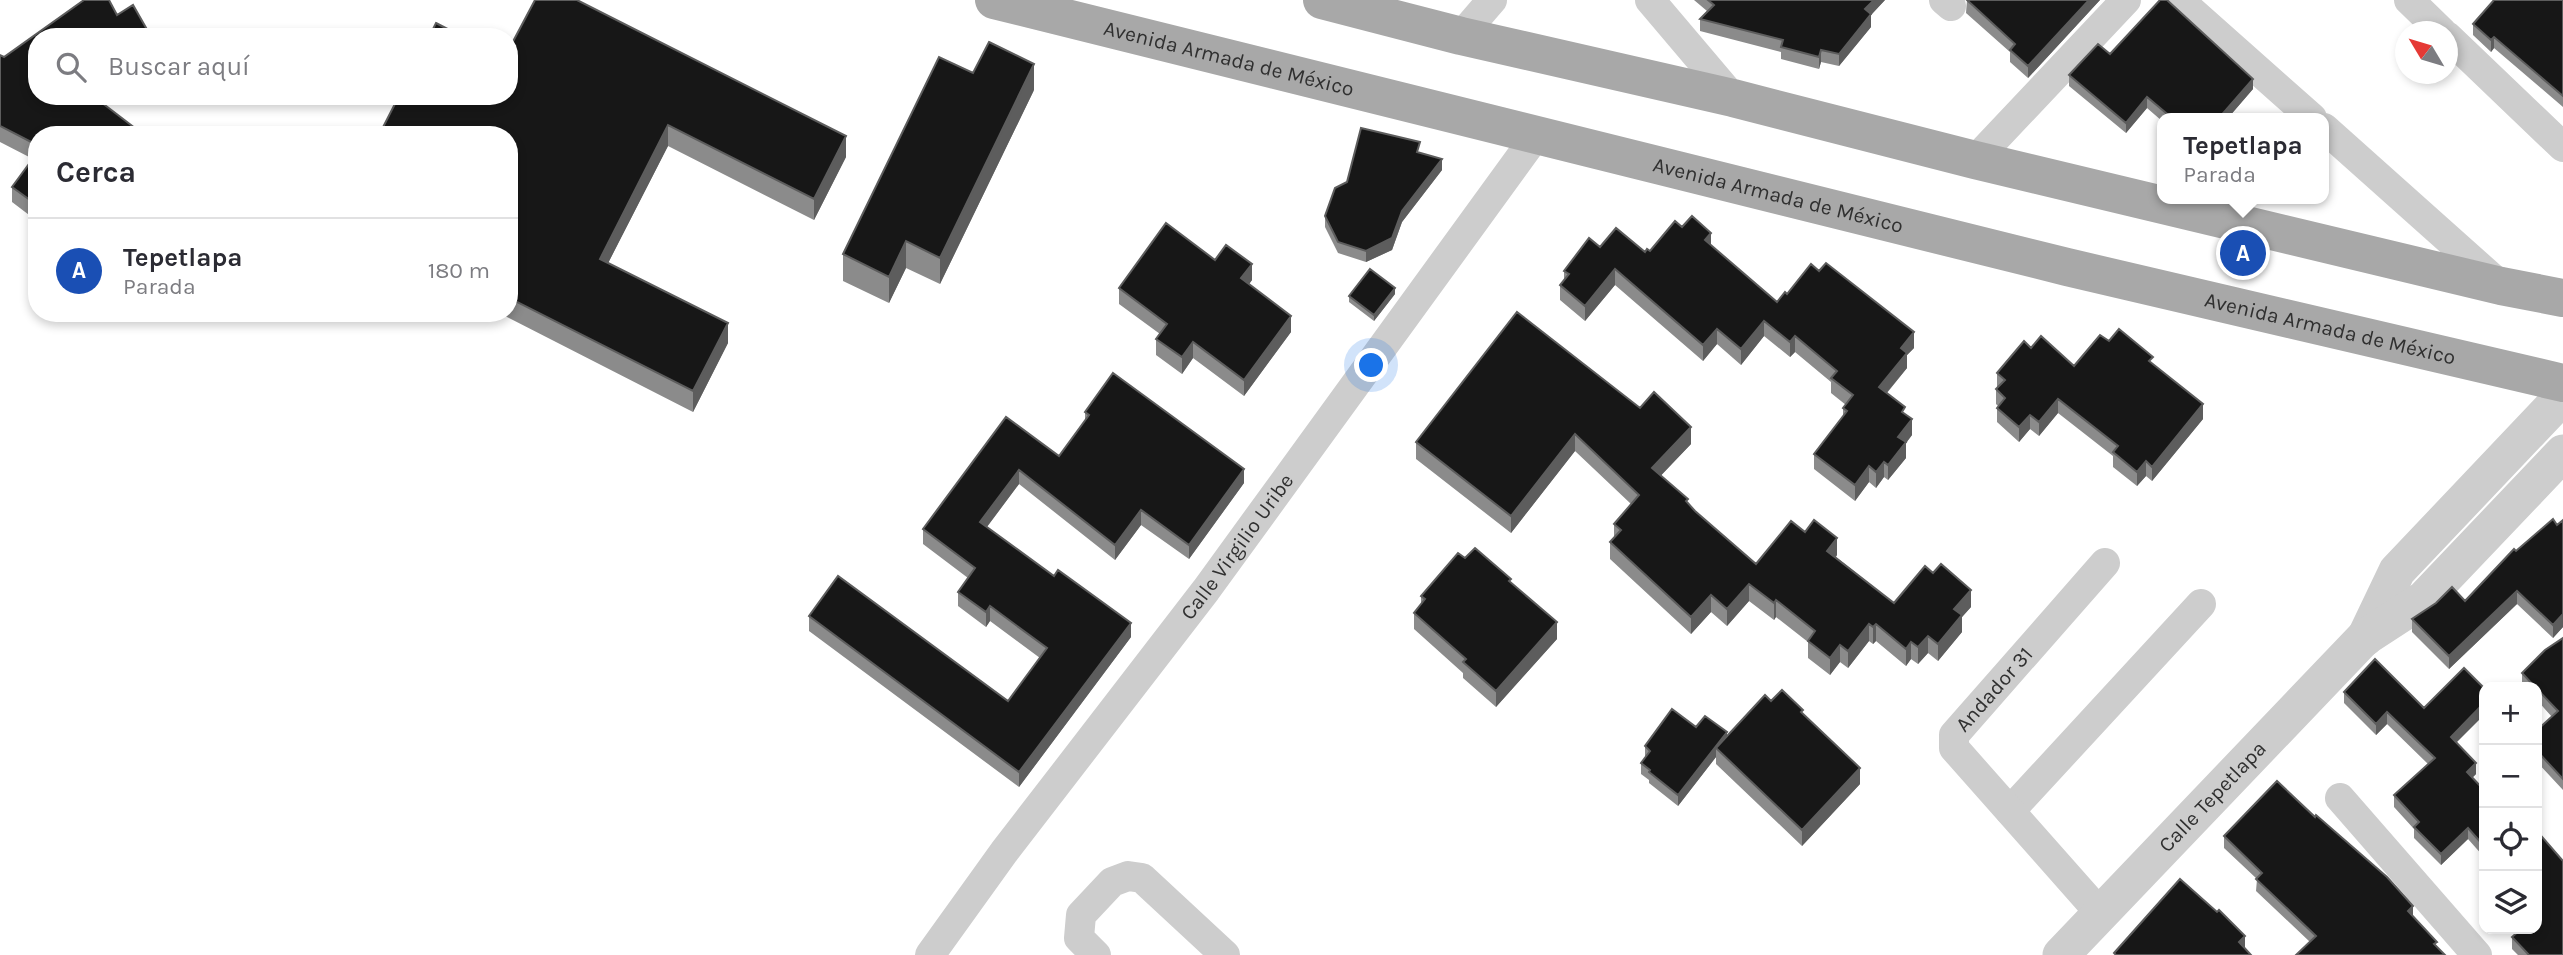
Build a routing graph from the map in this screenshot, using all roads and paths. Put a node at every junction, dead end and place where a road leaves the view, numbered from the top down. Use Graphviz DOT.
graph roads {
  1 [pos="994,0"];
  2 [pos="1322,0"];
  3 [pos="1492,0"];
  4 [pos="1650,0"];
  5 [pos="2126,0"];
  6 [pos="2179,0"];
  7 [pos="2409,0"];
  8 [pos="2431,21"];
  9 [pos="1461,36"];
  10 [pos="2458,47"];
  11 [pos="1733,98"];
  12 [pos="2306,113"];
  13 [pos="1538,133"];
  14 [pos="2329,133"];
  15 [pos="2563,147"];
  16 [pos="1975,160"];
  17 [pos="2157,204"];
  18 [pos="2159,204"];
  19 [pos="2501,286"];
  20 [pos="2563,298"];
  21 [pos="2563,383"];
  22 [pos="2563,396"];
  23 [pos="2563,453"];
  24 [pos="2105,562"];
  25 [pos="2201,604"];
  26 [pos="2364,638"];
  27 [pos="2340,798"];
  28 [pos="2010,811"];
  29 [pos="2100,914"];
  30 [pos="1081,949"];
  31 [pos="930,955"];
  32 [pos="1224,955"];
  33 [pos="2061,955"];
  34 [pos="2477,955"];
  1 -- 13 [label="main road, Avenida Armada de México"];
  2 -- 9 [label="main road"];
  3 -- 9 [label="street"];
  4 -- 11 [label="street"];
  5 -- 16 [label="street"];
  6 -- 12 [label="street"];
  7 -- 8 [label="street"];
  9 -- 11 [label="main road"];
  10 -- 15 [label="street"];
  11 -- 16 [label="main road"];
  13 -- 21 [label="main road, Avenida Armada de México"];
  13 -- 31 [label="street, Calle Virgilio Uribe"];
  14 -- 19 [label="street"];
  16 -- 17 [label="main road"];
  18 -- 19 [label="main road"];
  19 -- 20 [label="main road"];
  22 -- 26 [label="street, Calle Tepetlapa"];
  23 -- 26 [label="street, Calle Tepetlapa"];
  24 -- 28 [label="street, Andador 31"];
  25 -- 28 [label="street"];
  26 -- 29 [label="street, Calle Tepetlapa"];
  27 -- 34 [label="street"];
  28 -- 29 [label="street, Andador 31"];
  29 -- 33 [label="street, Calle Tepetlapa"];
  30 -- 32 [label="street"];
}
